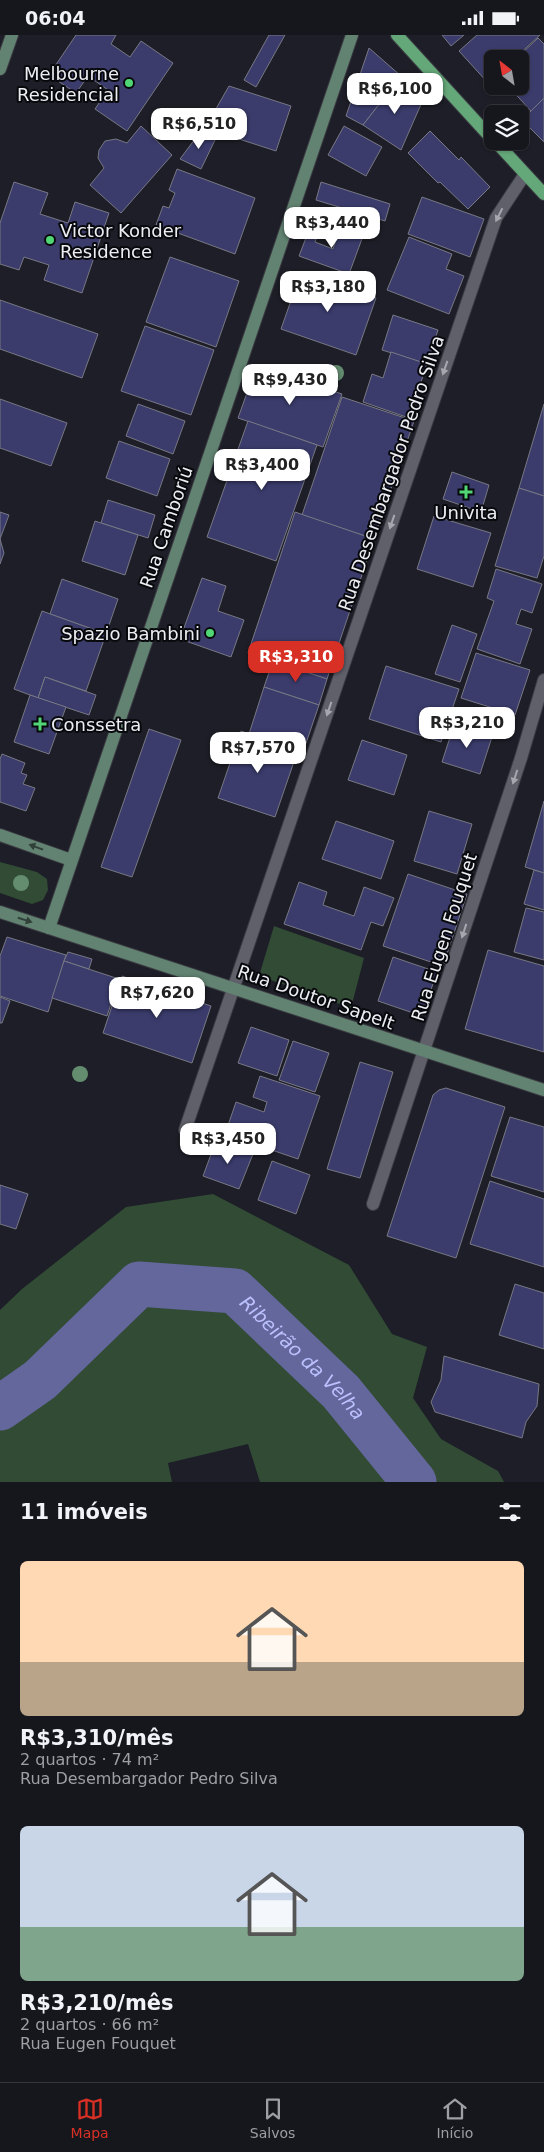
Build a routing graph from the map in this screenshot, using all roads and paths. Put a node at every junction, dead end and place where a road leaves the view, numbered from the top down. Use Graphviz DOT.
graph roads {
  1 [pos="12,35"];
  2 [pos="352,35"];
  3 [pos="397,35"];
  4 [pos="0,69"];
  5 [pos="484,129"];
  6 [pos="503,150"];
  7 [pos="525,174"];
  8 [pos="544,194"];
  9 [pos="544,680"];
  10 [pos="0,835"];
  11 [pos="71,860"];
  12 [pos="0,912"];
  13 [pos="49,928"];
  14 [pos="234,987"];
  15 [pos="425,1052"];
  16 [pos="544,1090"];
  17 [pos="185,1130"];
  18 [pos="373,1204"];
  1 -- 4 [label="street"];
  2 -- 11 [label="street, Rua Camboriú"];
  3 -- 5 [label="main road"];
  6 -- 7 [label="main road"];
  7 -- 8 [label="main road"];
  7 -- 14 [label="street, Rua Desembargador Pedro Silva, one-way"];
  9 -- 15 [label="street, Rua Eugen Fouquet, one-way"];
  11 -- 10 [label="street, one-way"];
  11 -- 13 [label="street, Rua Camboriú"];
  12 -- 13 [label="street, Rua Doutor Sapelt, one-way"];
  13 -- 14 [label="street, Rua Doutor Sapelt"];
  14 -- 15 [label="street, Rua Doutor Sapelt"];
  14 -- 17 [label="street, Rua Desembargador Pedro Silva"];
  15 -- 16 [label="street, Rua Doutor Sapelt"];
  15 -- 18 [label="street, Rua Eugen Fouquet"];
}
